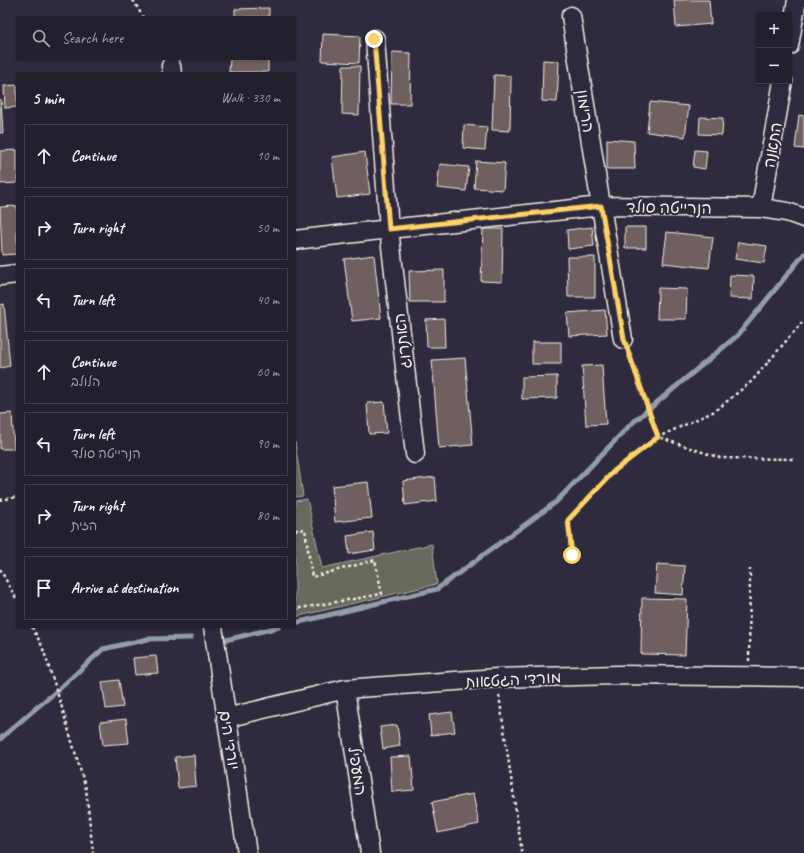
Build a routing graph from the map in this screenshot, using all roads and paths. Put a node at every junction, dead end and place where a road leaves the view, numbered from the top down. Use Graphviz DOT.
graph roads {
  1 [pos="134,0"];
  2 [pos="797,0"];
  3 [pos="142,16"];
  4 [pos="571,16"];
  5 [pos="792,29"];
  6 [pos="374,39"];
  7 [pos="782,84"];
  8 [pos="601,206"];
  9 [pos="761,208"];
  10 [pos="804,218"];
  11 [pos="389,229"];
  12 [pos="296,240"];
  13 [pos="16,274"];
  14 [pos="0,276"];
  15 [pos="804,320"];
  16 [pos="624,339"];
  17 [pos="658,437"];
  18 [pos="416,454"];
  19 [pos="795,459"];
  20 [pos="16,497"];
  21 [pos="0,500"];
  22 [pos="296,530"];
  23 [pos="572,555"];
  24 [pos="0,569"];
  25 [pos="750,569"];
  26 [pos="16,598"];
  27 [pos="296,609"];
  28 [pos="33,628"];
  29 [pos="213,628"];
  30 [pos="749,676"];
  31 [pos="804,676"];
  32 [pos="497,678"];
  33 [pos="345,689"];
  34 [pos="226,718"];
  35 [pos="93,853"];
  36 [pos="247,853"];
  37 [pos="370,853"];
  38 [pos="522,853"];
  1 -- 3 [label="path"];
  2 -- 5 [label="street"];
  4 -- 8 [label="street, הרימון"];
  6 -- 11 [label="street, האתרוג"];
  7 -- 9 [label="street, התאנה"];
  8 -- 9 [label="street, הנרייטה סולד"];
  8 -- 11 [label="street, הנרייטה סולד"];
  8 -- 16 [label="street, הרימון"];
  9 -- 10 [label="street, הנרייטה סולד"];
  11 -- 12 [label="street, הנרייטה סולד"];
  11 -- 18 [label="street, האתרוג"];
  13 -- 14 [label="street"];
  15 -- 17 [label="path"];
  16 -- 17 [label="path"];
  17 -- 19 [label="path"];
  17 -- 23 [label="path"];
  20 -- 21 [label="path"];
  22 -- 27 [label="path"];
  24 -- 26 [label="path"];
  25 -- 30 [label="path"];
  28 -- 35 [label="path"];
  29 -- 34 [label="street, יורדי הים"];
  30 -- 31 [label="street, מורדי הגטאות"];
  30 -- 32 [label="street, מורדי הגטאות"];
  32 -- 33 [label="street, מורדי הגטאות"];
  32 -- 38 [label="path"];
  33 -- 34 [label="street, מורדי הגטאות"];
  33 -- 37 [label="street, המעפיל"];
  34 -- 36 [label="street, יורדי הים"];
}
